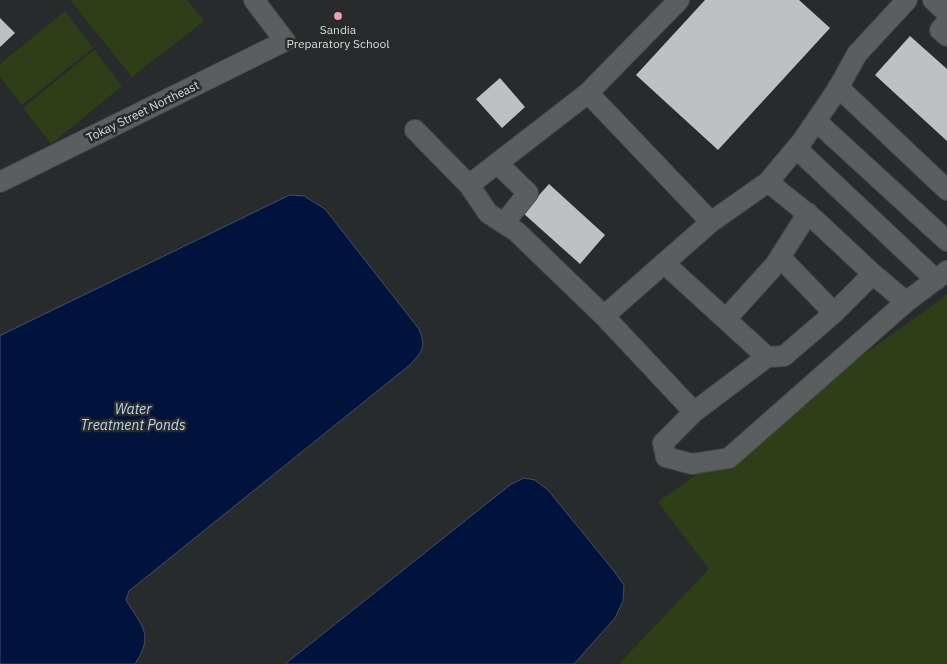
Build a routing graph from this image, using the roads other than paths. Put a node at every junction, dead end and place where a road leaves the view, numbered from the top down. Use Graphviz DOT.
graph roads {
  1 [pos="254,0"];
  2 [pos="679,0"];
  3 [pos="907,0"];
  4 [pos="933,0"];
  5 [pos="947,13"];
  6 [pos="947,22"];
  7 [pos="947,36"];
  8 [pos="838,87"];
  9 [pos="588,92"];
  10 [pos="816,121"];
  11 [pos="416,130"];
  12 [pos="796,148"];
  13 [pos="497,163"];
  14 [pos="3,175"];
  15 [pos="768,182"];
  16 [pos="469,185"];
  17 [pos="947,190"];
  18 [pos="808,213"];
  19 [pos="711,222"];
  20 [pos="504,223"];
  21 [pos="947,241"];
  22 [pos="780,257"];
  23 [pos="664,263"];
  24 [pos="873,274"];
  25 [pos="941,276"];
  26 [pos="906,302"];
  27 [pos="834,313"];
  28 [pos="604,316"];
  29 [pos="726,318"];
  30 [pos="767,358"];
  31 [pos="694,412"];
  1 -- 14 [label="street, Tokay Street Northeast"];
  2 -- 9 [label="street"];
  3 -- 8 [label="street"];
  4 -- 5 [label="street"];
  6 -- 7 [label="street"];
  8 -- 10 [label="street"];
  8 -- 17 [label="street"];
  9 -- 13 [label="street"];
  9 -- 19 [label="street"];
  10 -- 12 [label="street"];
  10 -- 21 [label="street"];
  11 -- 16 [label="street"];
  12 -- 15 [label="street"];
  12 -- 25 [label="street"];
  13 -- 16 [label="street"];
  13 -- 20 [label="street"];
  15 -- 18 [label="street"];
  15 -- 19 [label="street"];
  16 -- 20 [label="street"];
  18 -- 22 [label="street"];
  18 -- 24 [label="street"];
  19 -- 23 [label="street"];
  20 -- 28 [label="street"];
  22 -- 27 [label="street"];
  22 -- 29 [label="street"];
  23 -- 28 [label="street"];
  23 -- 29 [label="street"];
  24 -- 26 [label="street"];
  24 -- 27 [label="street"];
  25 -- 26 [label="street"];
  26 -- 31 [label="street"];
  27 -- 30 [label="street"];
  28 -- 31 [label="street"];
  29 -- 30 [label="street"];
  30 -- 31 [label="street"];
}
